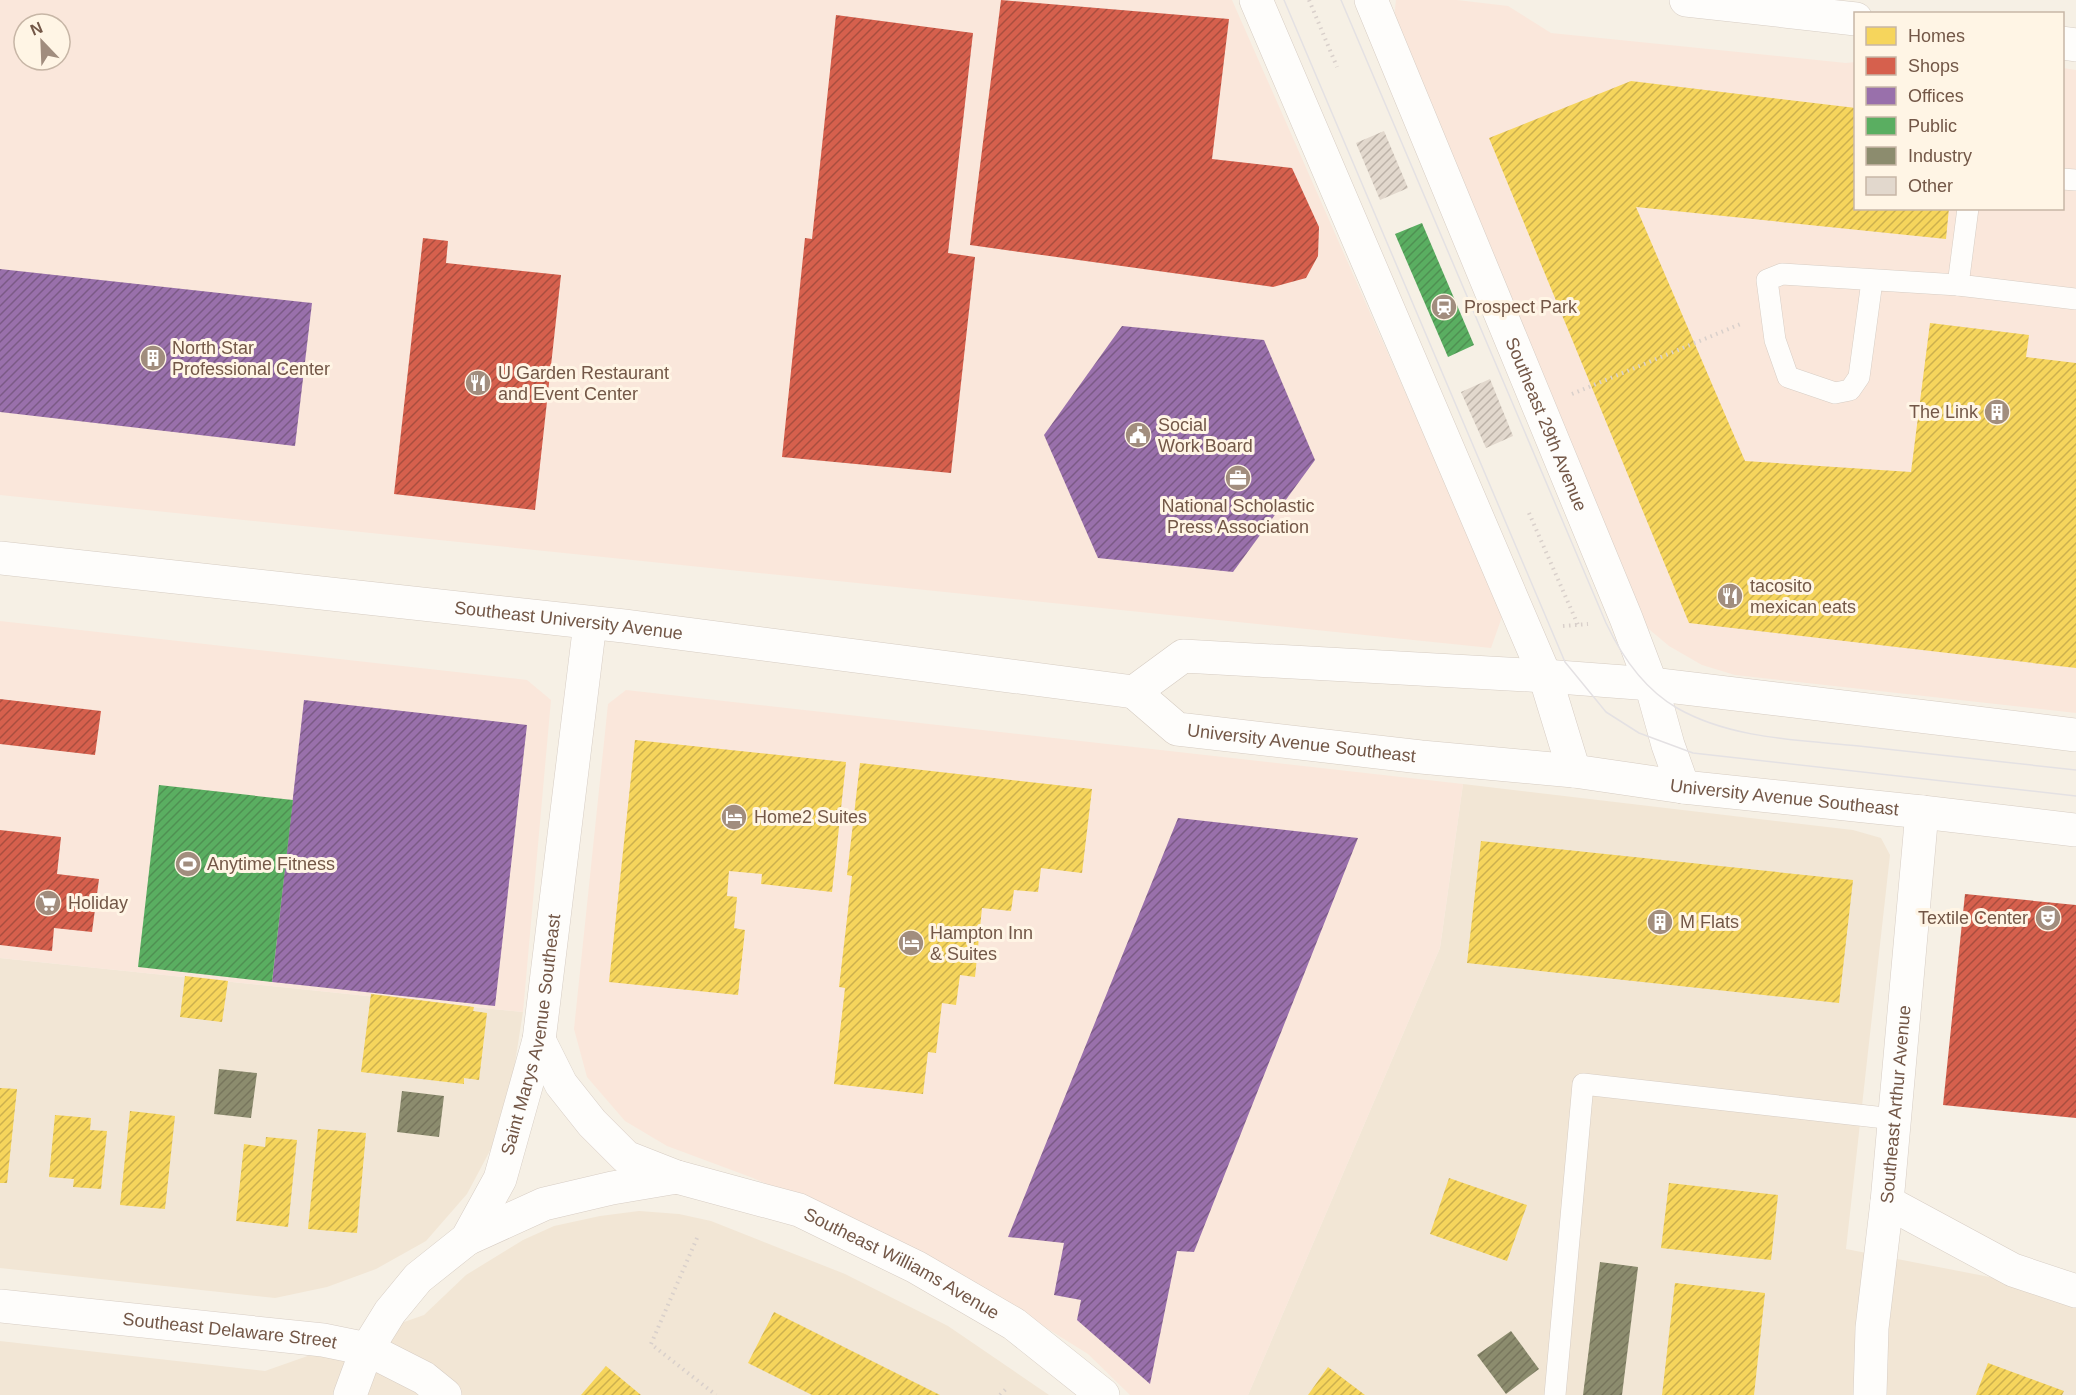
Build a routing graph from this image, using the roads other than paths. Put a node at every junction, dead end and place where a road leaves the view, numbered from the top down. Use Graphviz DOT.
graph roads {
  1 [pos="1256,0"];
  2 [pos="1371,0"];
  3 [pos="1686,0"];
  4 [pos="1854,19"];
  5 [pos="1968,210"];
  6 [pos="1872,281"];
  7 [pos="1958,285"];
  8 [pos="2076,299"];
  9 [pos="0,558"];
  10 [pos="590,623"];
  11 [pos="1545,676"];
  12 [pos="1651,684"];
  13 [pos="1134,692"];
  14 [pos="2076,735"];
  15 [pos="1574,771"];
  16 [pos="1683,787"];
  17 [pos="1922,812"];
  18 [pos="2076,830"];
  19 [pos="539,1040"];
  20 [pos="1894,1119"];
  21 [pos="677,1177"];
  22 [pos="1887,1202"];
  23 [pos="467,1239"];
  24 [pos="2076,1291"];
  25 [pos="0,1306"];
  26 [pos="368,1349"];
  27 [pos="350,1395"];
  28 [pos="446,1395"];
  29 [pos="1103,1395"];
  30 [pos="1555,1395"];
  31 [pos="1870,1395"];
  1 -- 11 [label="street"];
  2 -- 12 [label="street, Southeast 29th Avenue"];
  3 -- 4 [label="street"];
  5 -- 7 [label="lane"];
  6 -- 6 [label="lane"];
  6 -- 7 [label="lane"];
  7 -- 8 [label="lane"];
  9 -- 10 [label="street, Southeast University Avenue"];
  10 -- 13 [label="street, Southeast University Avenue"];
  10 -- 19 [label="street, Saint Marys Avenue Southeast"];
  11 -- 12 [label="street"];
  11 -- 13 [label="street"];
  11 -- 15 [label="street"];
  12 -- 14 [label="street"];
  12 -- 16 [label="street, Southeast 29th Avenue"];
  13 -- 15 [label="street, University Avenue Southeast"];
  15 -- 16 [label="street, University Avenue Southeast"];
  16 -- 17 [label="street, University Avenue Southeast"];
  17 -- 18 [label="street, University Avenue Southeast"];
  17 -- 20 [label="street, Southeast Arthur Avenue"];
  19 -- 21 [label="street, Southeast Williams Avenue"];
  19 -- 23 [label="street, Saint Marys Avenue Southeast"];
  20 -- 22 [label="street, Southeast Arthur Avenue"];
  20 -- 30 [label="lane"];
  21 -- 23 [label="street, Southeast Williams Avenue"];
  21 -- 29 [label="street, Southeast Williams Avenue"];
  22 -- 24 [label="street"];
  22 -- 31 [label="street, Southeast Arthur Avenue"];
  23 -- 26 [label="street, Saint Marys Avenue Southeast"];
  25 -- 26 [label="street, Southeast Delaware Street"];
  26 -- 27 [label="street, Saint Marys Avenue Southeast"];
  26 -- 28 [label="street, Southeast Delaware Street"];
}
